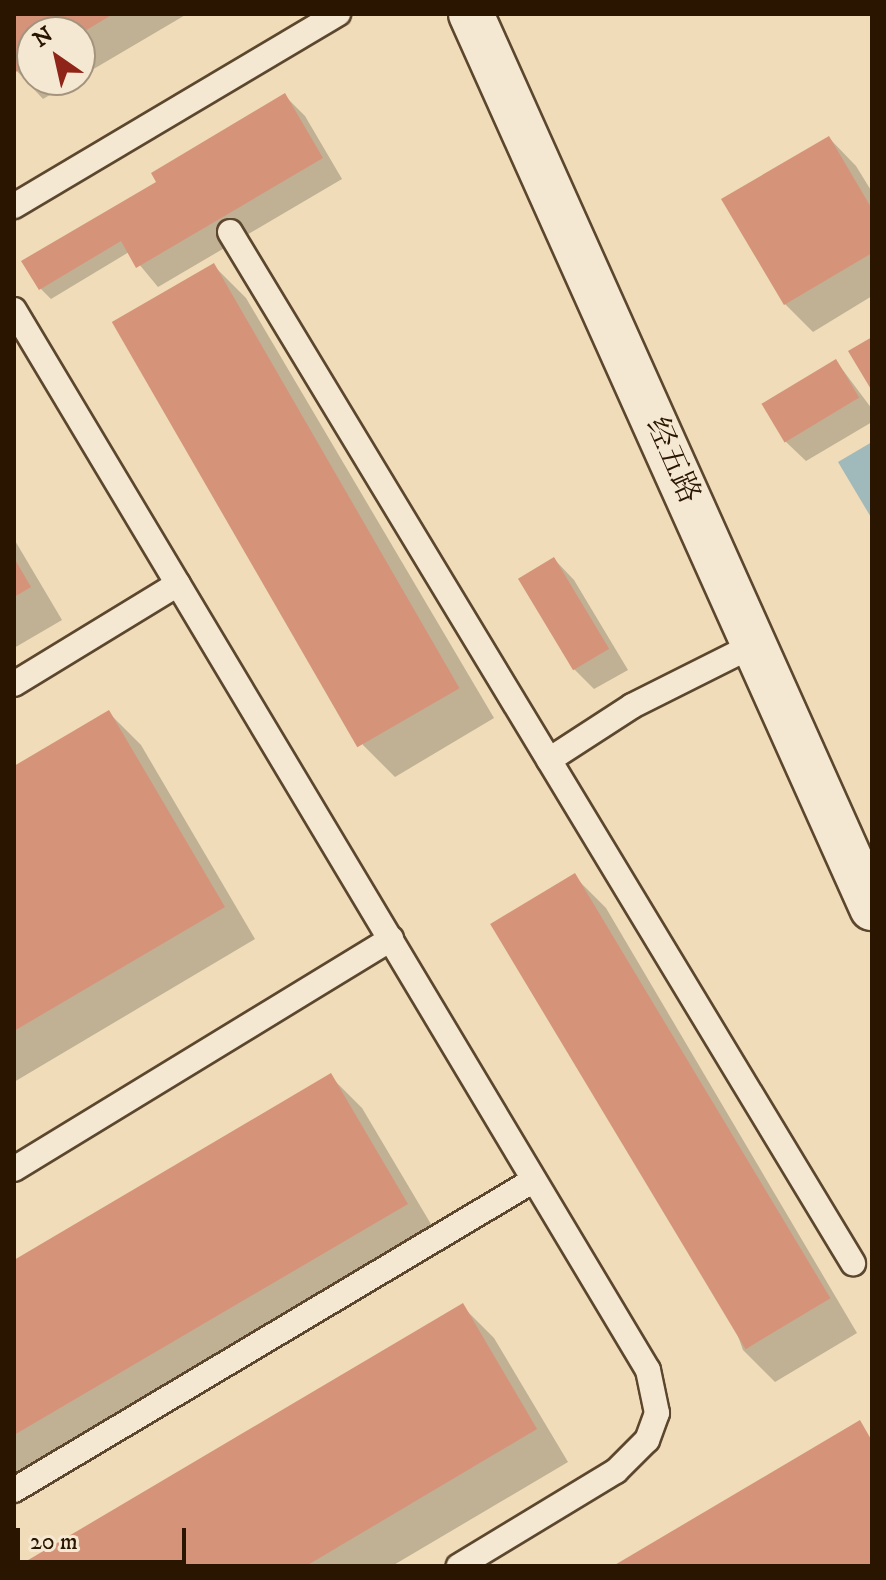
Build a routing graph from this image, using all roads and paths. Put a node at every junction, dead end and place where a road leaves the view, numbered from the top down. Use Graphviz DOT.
graph roads {
  1 [pos="338,14"];
  2 [pos="471,14"];
  3 [pos="14,206"];
  4 [pos="230,232"];
  5 [pos="14,310"];
  6 [pos="178,584"];
  7 [pos="754,645"];
  8 [pos="14,684"];
  9 [pos="549,760"];
  10 [pos="872,908"];
  11 [pos="391,939"];
  12 [pos="14,1169"];
  13 [pos="534,1180"];
  14 [pos="853,1263"];
  15 [pos="14,1490"];
  16 [pos="459,1566"];
  1 -- 3 [label="lane"];
  2 -- 7 [label="street, 经五路"];
  4 -- 9 [label="lane"];
  5 -- 6 [label="lane"];
  6 -- 8 [label="lane"];
  6 -- 11 [label="lane"];
  7 -- 9 [label="lane"];
  7 -- 10 [label="street, 经五路"];
  9 -- 14 [label="lane"];
  11 -- 12 [label="lane"];
  11 -- 13 [label="lane"];
  13 -- 15 [label="lane"];
  13 -- 16 [label="lane"];
}
